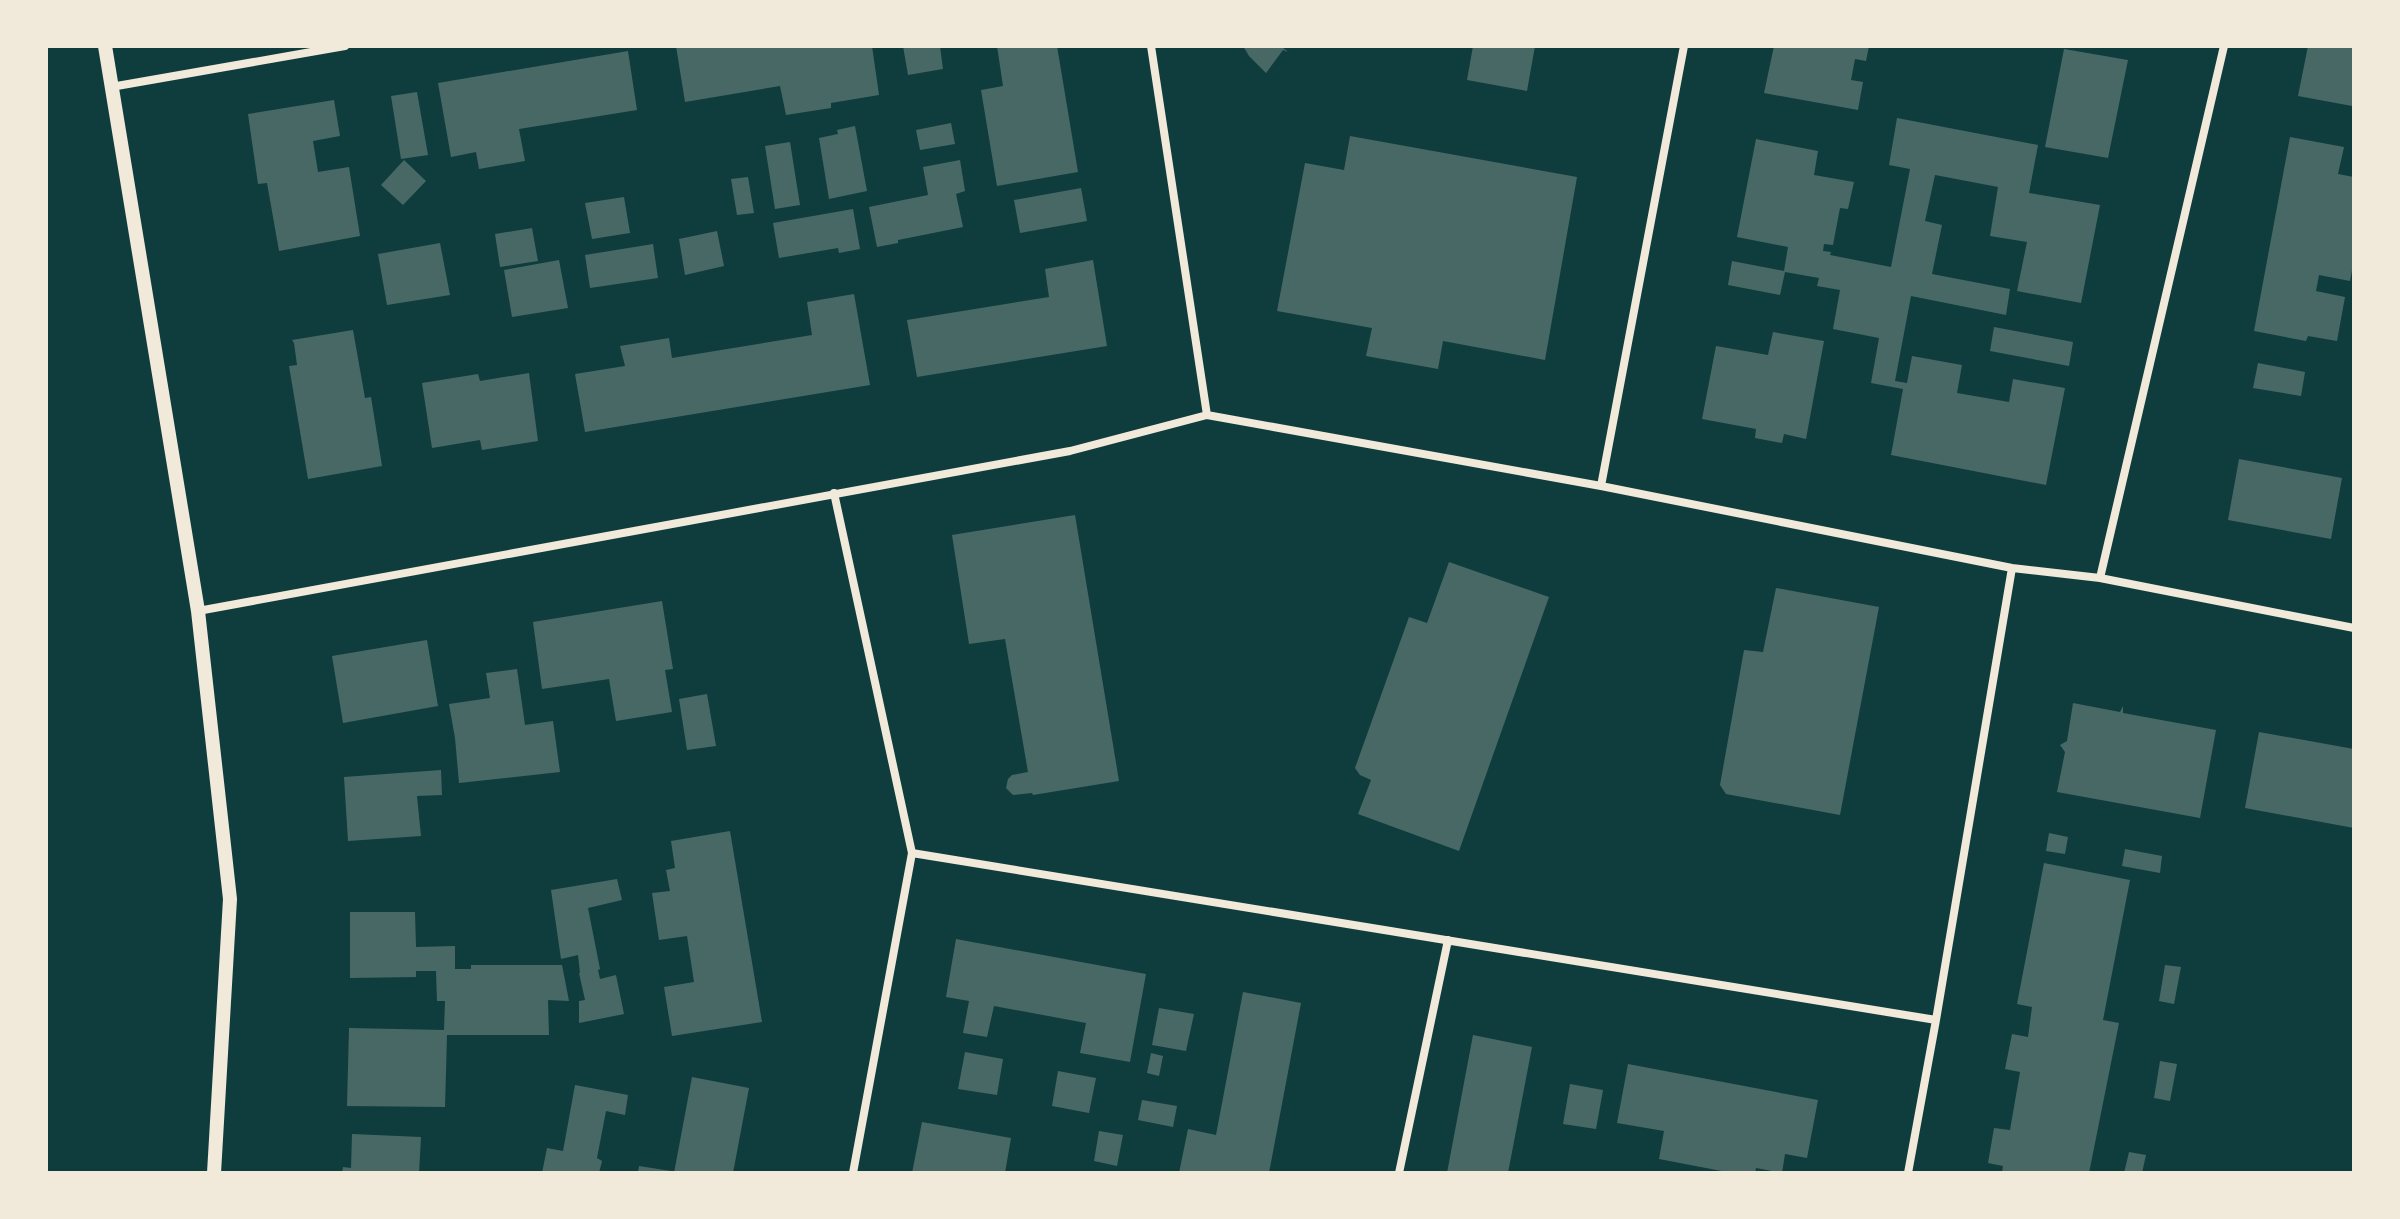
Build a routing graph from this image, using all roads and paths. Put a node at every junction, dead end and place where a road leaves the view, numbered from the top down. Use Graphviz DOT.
graph roads {
  1 [pos="105,46"];
  2 [pos="345,46"];
  3 [pos="1151,46"];
  4 [pos="1684,46"];
  5 [pos="2224,46"];
  6 [pos="111,87"];
  7 [pos="1207,415"];
  8 [pos="1601,486"];
  9 [pos="834,493"];
  10 [pos="2012,568"];
  11 [pos="2100,578"];
  12 [pos="198,611"];
  13 [pos="2354,628"];
  14 [pos="912,853"];
  15 [pos="1448,940"];
  16 [pos="1936,1020"];
  17 [pos="214,1173"];
  18 [pos="853,1173"];
  19 [pos="1399,1173"];
  20 [pos="1908,1173"];
  1 -- 6 [label="street"];
  2 -- 6 [label="street"];
  3 -- 7 [label="street"];
  4 -- 8 [label="street"];
  5 -- 11 [label="street"];
  6 -- 12 [label="street"];
  7 -- 8 [label="street"];
  7 -- 9 [label="street"];
  8 -- 10 [label="street"];
  9 -- 12 [label="street"];
  9 -- 14 [label="street"];
  10 -- 11 [label="street"];
  10 -- 16 [label="street"];
  11 -- 13 [label="street"];
  12 -- 17 [label="street"];
  14 -- 15 [label="street"];
  14 -- 18 [label="street"];
  15 -- 16 [label="street"];
  15 -- 19 [label="street"];
  16 -- 20 [label="street"];
}
